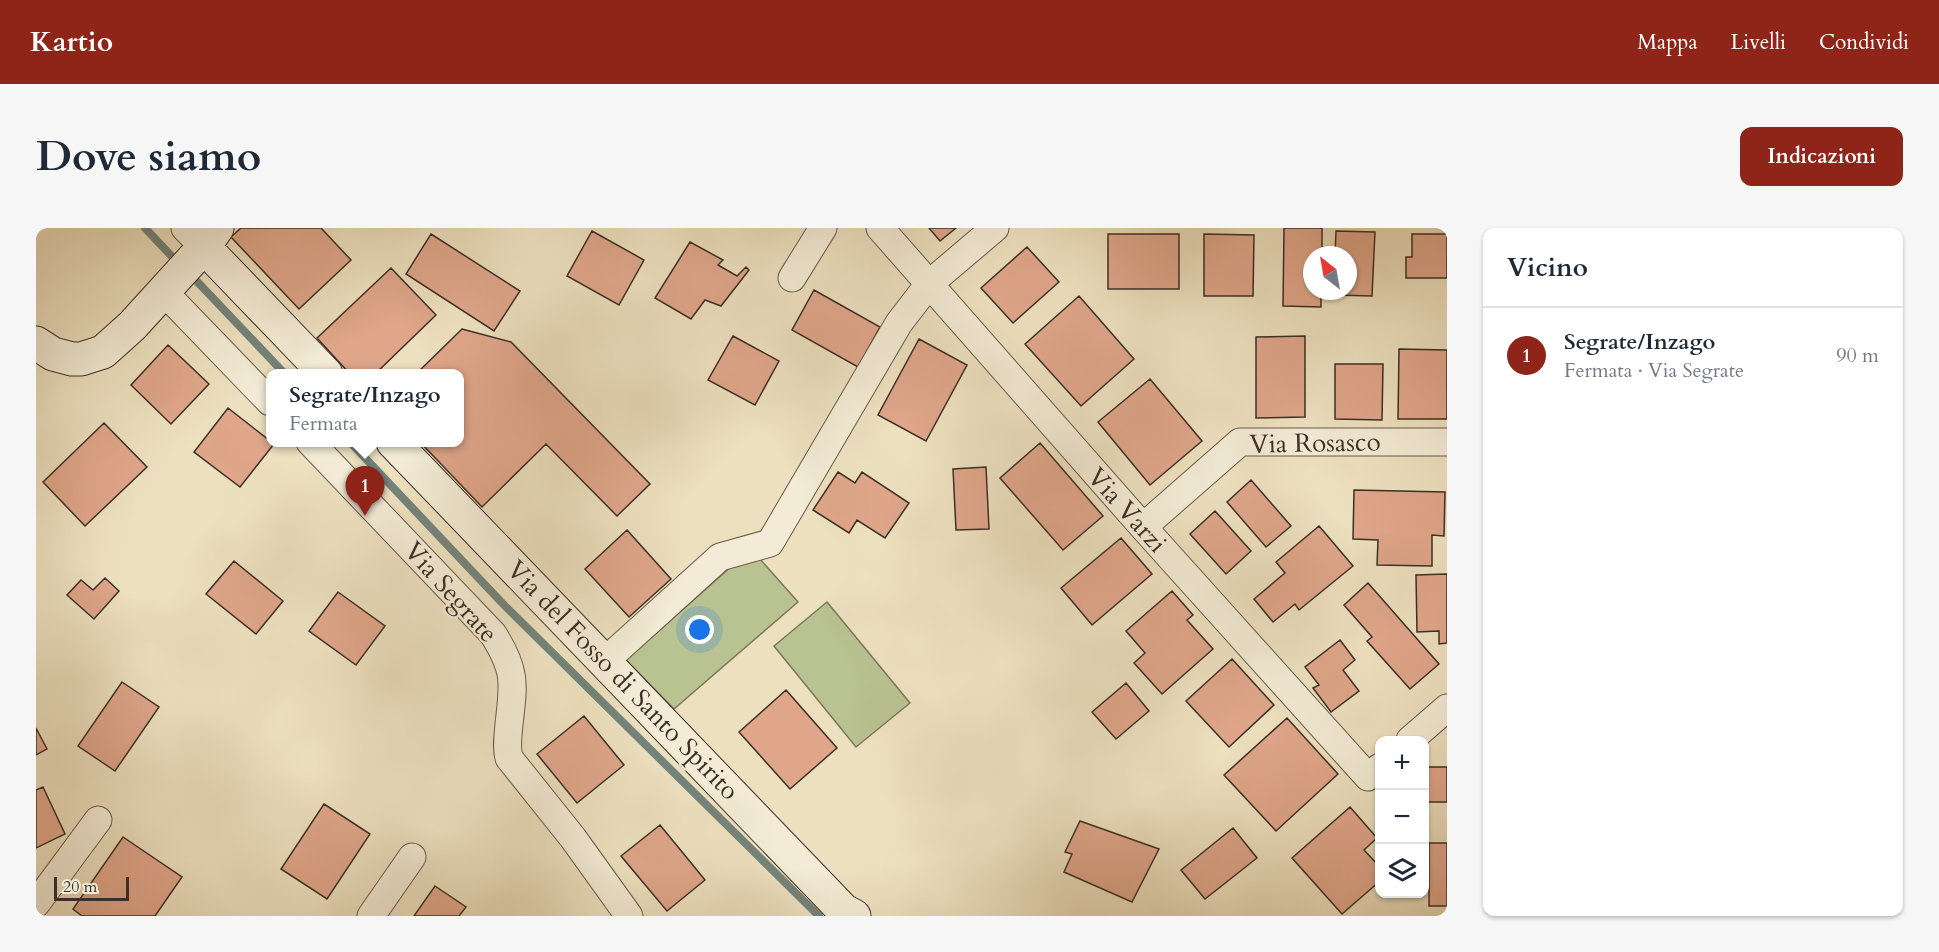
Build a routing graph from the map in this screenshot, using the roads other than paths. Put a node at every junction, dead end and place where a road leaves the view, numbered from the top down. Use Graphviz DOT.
graph roads {
  1 [pos="823,228"];
  2 [pos="880,228"];
  3 [pos="995,228"];
  4 [pos="202,234"];
  5 [pos="792,278"];
  6 [pos="929,284"];
  7 [pos="163,291"];
  8 [pos="36,343"];
  9 [pos="322,369"];
  10 [pos="266,398"];
  11 [pos="1447,442"];
  12 [pos="315,447"];
  13 [pos="398,447"];
  14 [pos="1143,527"];
  15 [pos="605,661"];
  16 [pos="1447,708"];
  17 [pos="1416,736"];
  18 [pos="1375,771"];
  19 [pos="98,820"];
  20 [pos="412,857"];
  21 [pos="36,904"];
  22 [pos="371,916"];
  23 [pos="629,916"];
  24 [pos="854,916"];
  1 -- 5 [label="street"];
  2 -- 6 [label="street, Via Varzi"];
  3 -- 6 [label="street"];
  4 -- 7 [label="street"];
  4 -- 9 [label="street"];
  6 -- 14 [label="street, Via Varzi"];
  6 -- 15 [label="street"];
  7 -- 8 [label="street"];
  7 -- 10 [label="street"];
  11 -- 14 [label="street, Via Rosasco"];
  12 -- 23 [label="street, Via Segrate"];
  13 -- 15 [label="street, Via del Fosso di Santo Spirito"];
  14 -- 18 [label="street, Via Varzi"];
  15 -- 24 [label="street, Via del Fosso di Santo Spirito"];
  16 -- 17 [label="street"];
  19 -- 21 [label="street"];
  20 -- 22 [label="street"];
}
